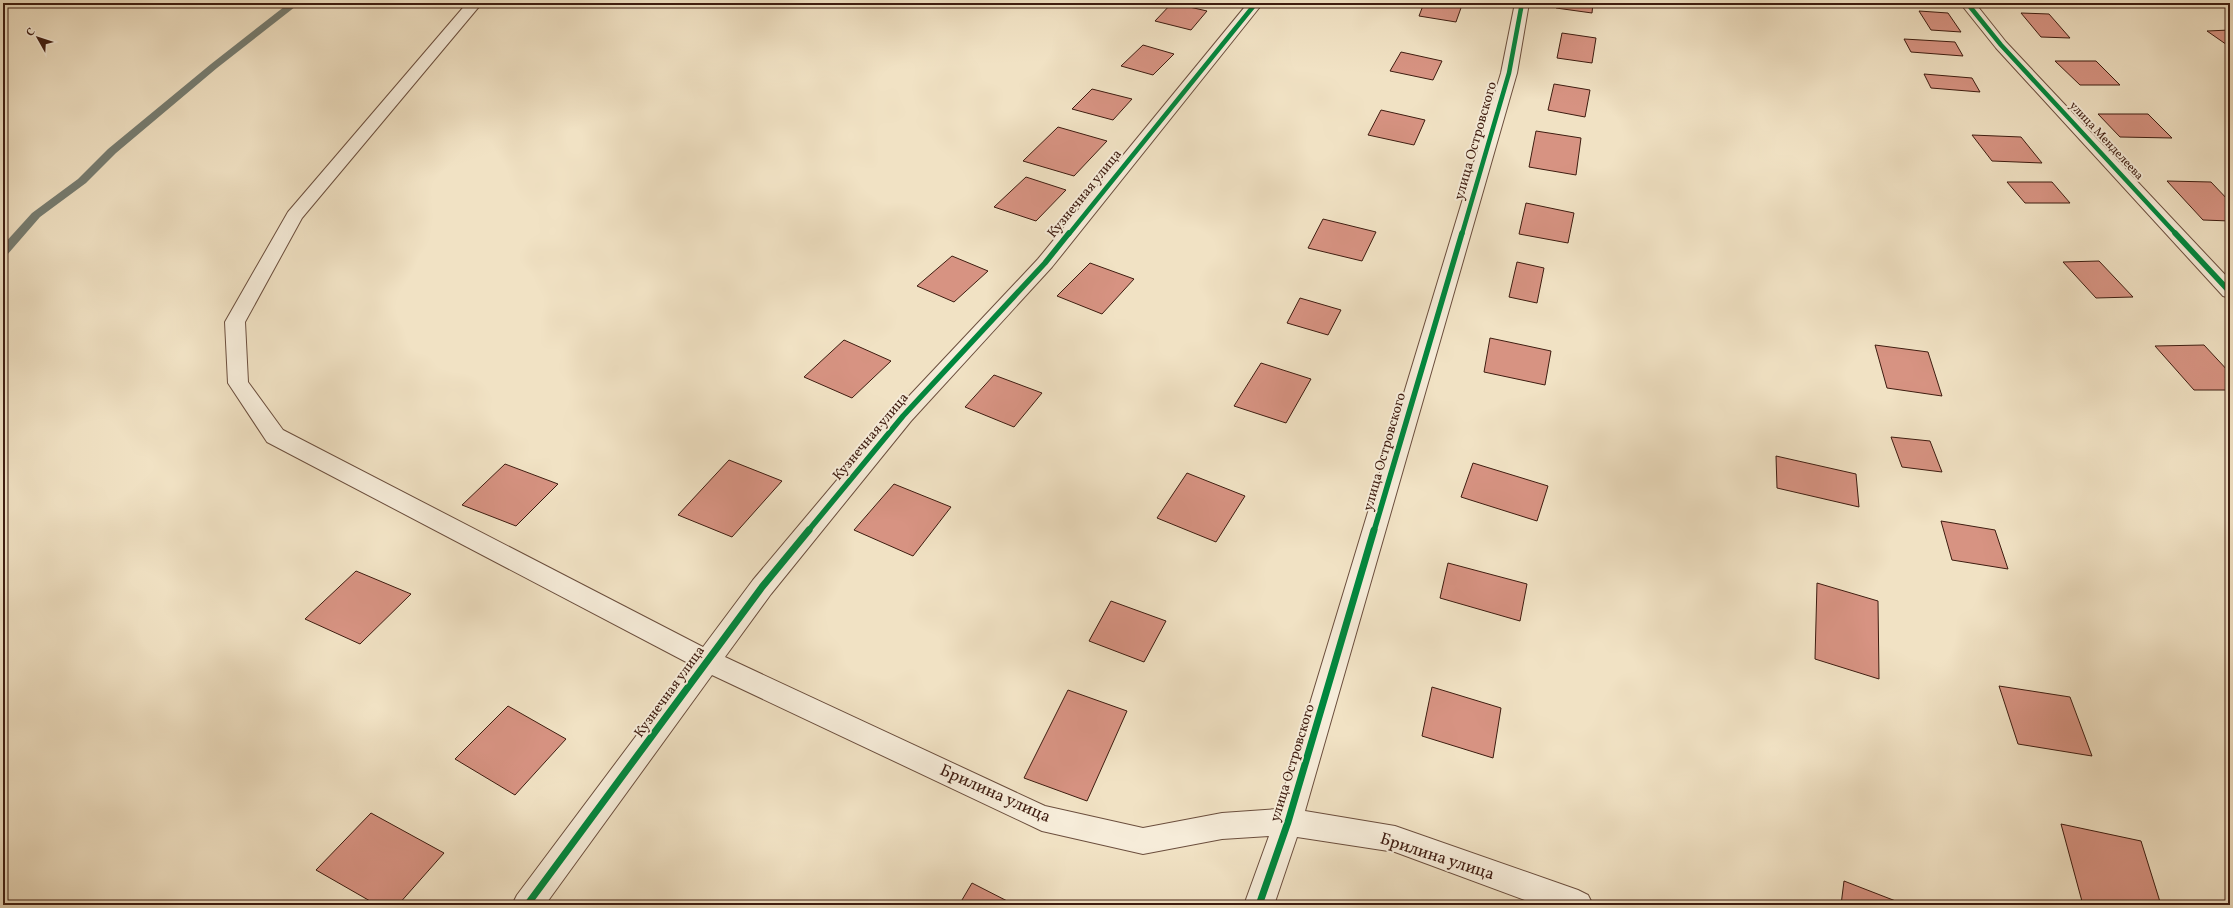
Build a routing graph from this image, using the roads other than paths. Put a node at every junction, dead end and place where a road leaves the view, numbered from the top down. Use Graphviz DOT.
graph roads {
  1 [pos="475,3"];
  2 [pos="1256,3"];
  3 [pos="1522,3"];
  4 [pos="1967,3"];
  5 [pos="2230,292"];
  6 [pos="708,661"];
  7 [pos="1288,822"];
  8 [pos="527,905"];
  9 [pos="1259,905"];
  10 [pos="1578,905"];
  1 -- 6 [label="street, Брилина улица"];
  2 -- 6 [label="street, Кузнечная улица"];
  3 -- 7 [label="street, улица Островского"];
  4 -- 5 [label="street, улица Менделеева"];
  6 -- 7 [label="street, Брилина улица"];
  6 -- 8 [label="street, Кузнечная улица"];
  7 -- 9 [label="street, улица Островского"];
  7 -- 10 [label="street, Брилина улица"];
}
